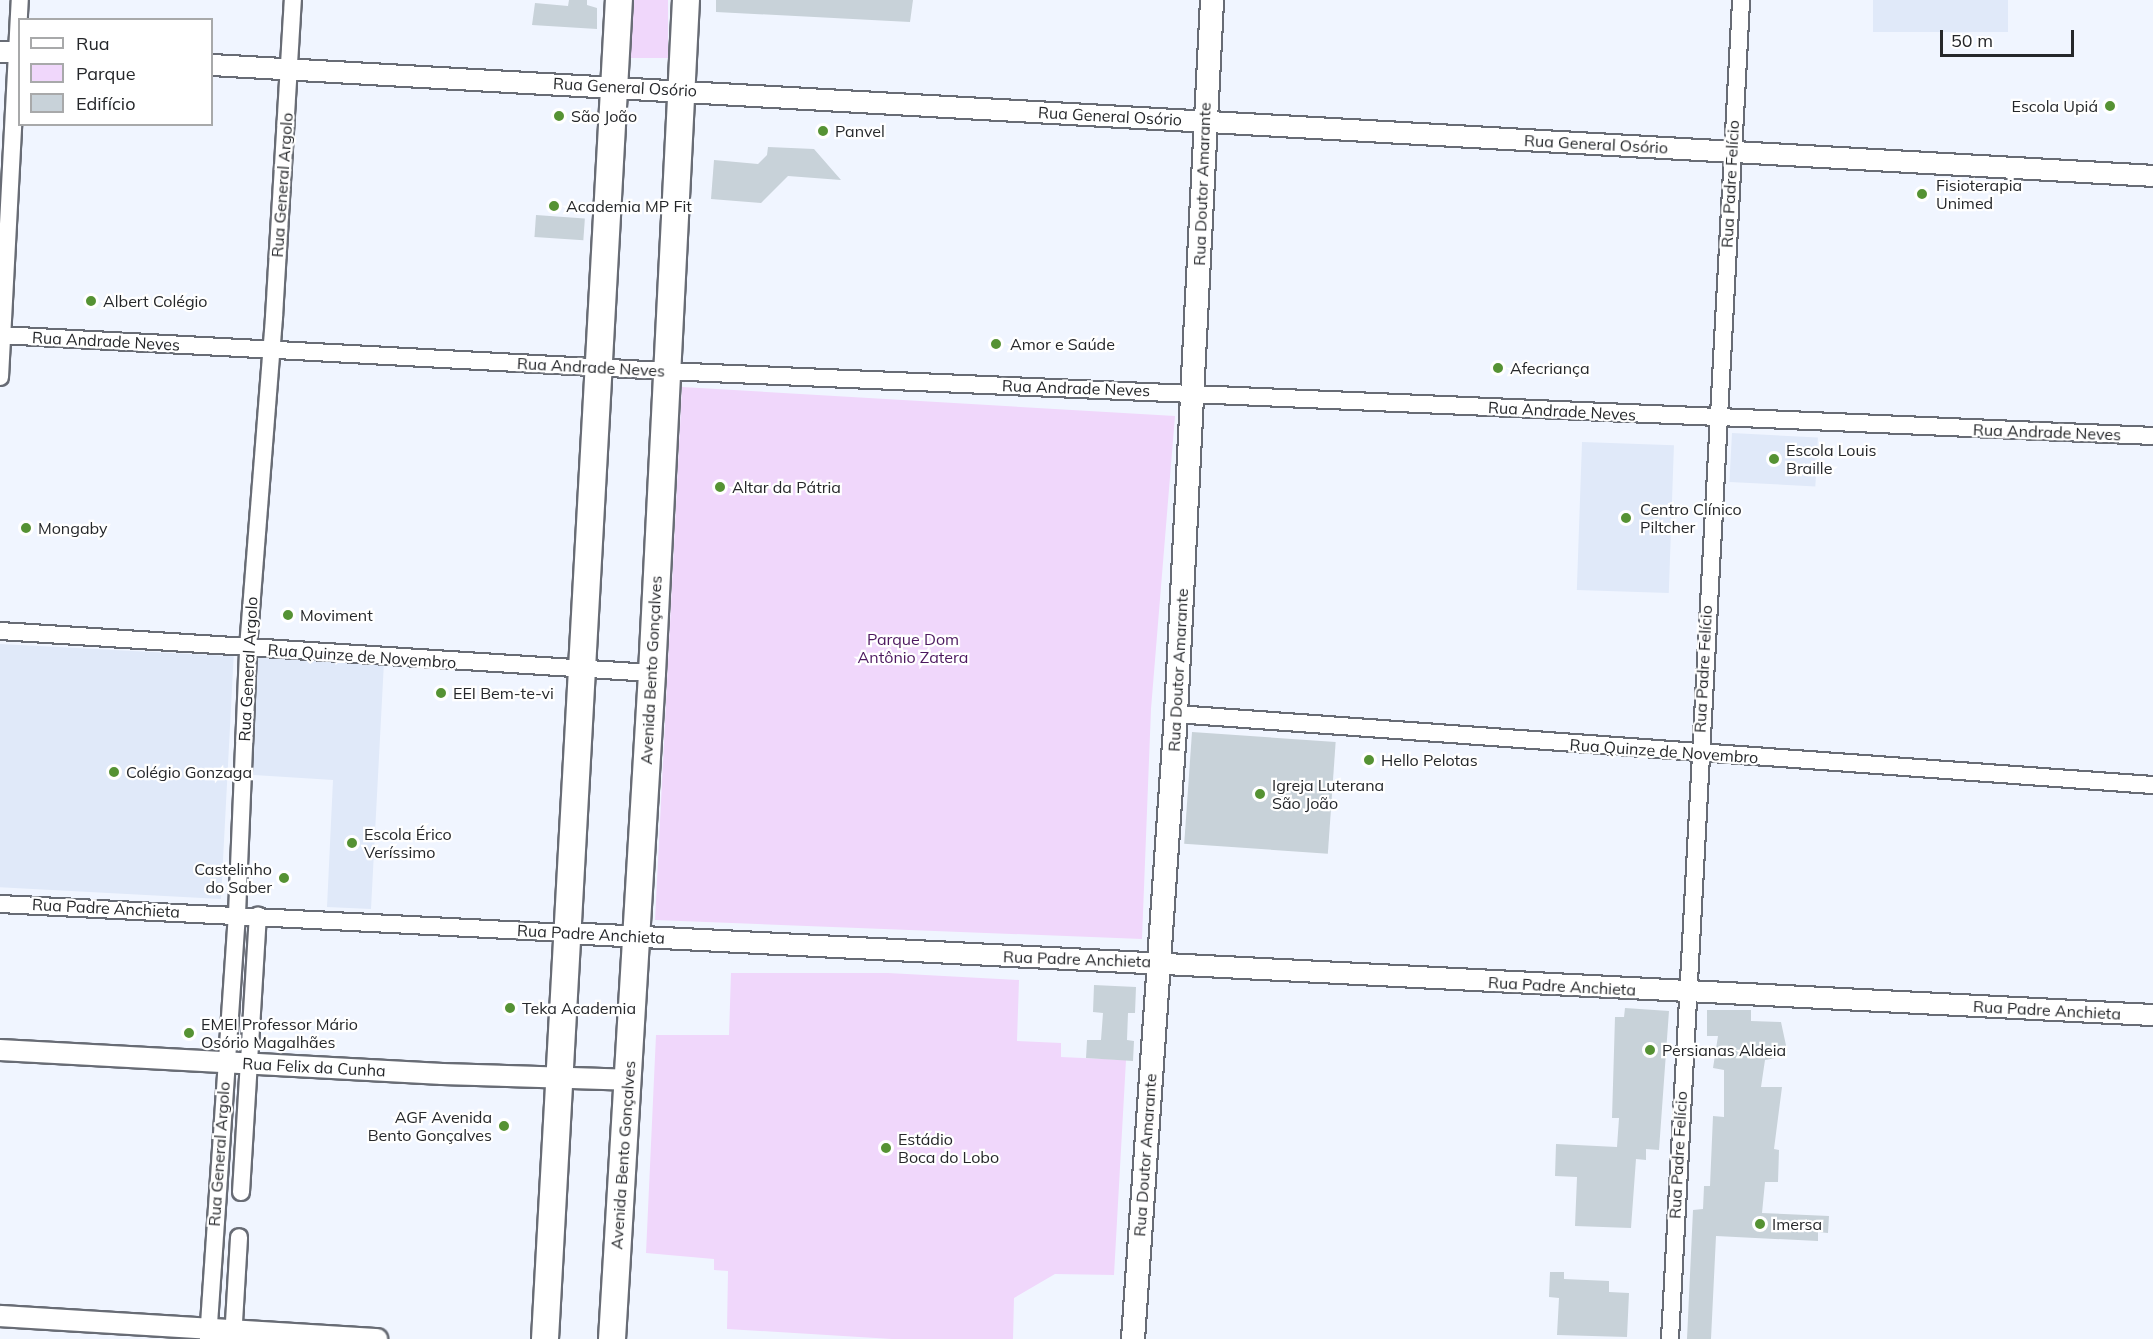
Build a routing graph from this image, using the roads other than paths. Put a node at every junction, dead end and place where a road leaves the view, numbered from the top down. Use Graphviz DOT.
graph roads {
  1 [pos="20,0"];
  2 [pos="293,0"];
  3 [pos="619,0"];
  4 [pos="686,0"];
  5 [pos="1212,0"];
  6 [pos="1741,0"];
  7 [pos="12,52"];
  8 [pos="213,65"];
  9 [pos="290,70"];
  10 [pos="614,87"];
  11 [pos="681,90"];
  12 [pos="1204,121"];
  13 [pos="1731,151"];
  14 [pos="2153,177"];
  15 [pos="1,335"];
  16 [pos="272,351"];
  17 [pos="599,366"];
  18 [pos="665,371"];
  19 [pos="0,377"];
  20 [pos="1194,393"];
  21 [pos="1717,419"];
  22 [pos="2153,436"];
  23 [pos="0,631"];
  24 [pos="248,648"];
  25 [pos="582,670"];
  26 [pos="652,673"];
  27 [pos="1176,714"];
  28 [pos="1699,753"];
  29 [pos="2153,785"];
  30 [pos="0,904"];
  31 [pos="237,914"];
  32 [pos="258,916"];
  33 [pos="566,933"];
  34 [pos="636,937"];
  35 [pos="1157,962"];
  36 [pos="1686,993"];
  37 [pos="2153,1015"];
  38 [pos="0,1050"];
  39 [pos="225,1063"];
  40 [pos="249,1064"];
  41 [pos="557,1079"];
  42 [pos="628,1080"];
  43 [pos="241,1192"];
  44 [pos="238,1237"];
  45 [pos="0,1316"];
  46 [pos="208,1335"];
  47 [pos="233,1335"];
  48 [pos="377,1339"];
  49 [pos="545,1339"];
  50 [pos="612,1339"];
  51 [pos="1132,1339"];
  52 [pos="1670,1339"];
  1 -- 7 [label="street"];
  2 -- 9 [label="street, Rua General Argolo"];
  3 -- 10 [label="main road"];
  4 -- 11 [label="main road, Avenida Bento Gonçalves"];
  5 -- 12 [label="main road, Rua Doutor Amarante"];
  6 -- 13 [label="street, Rua Padre Felício"];
  7 -- 15 [label="street"];
  8 -- 9 [label="street, Rua General Osório"];
  9 -- 10 [label="street, Rua General Osório"];
  9 -- 16 [label="street, Rua General Argolo"];
  10 -- 11 [label="street, Rua General Osório"];
  10 -- 17 [label="main road"];
  11 -- 12 [label="street, Rua General Osório"];
  11 -- 18 [label="main road, Avenida Bento Gonçalves"];
  12 -- 13 [label="street, Rua General Osório"];
  12 -- 20 [label="main road, Rua Doutor Amarante"];
  13 -- 14 [label="street, Rua General Osório"];
  13 -- 21 [label="street, Rua Padre Felício"];
  15 -- 16 [label="street, Rua Andrade Neves"];
  15 -- 19 [label="street"];
  16 -- 17 [label="street, Rua Andrade Neves"];
  16 -- 24 [label="street, Rua General Argolo"];
  17 -- 18 [label="street, Rua Andrade Neves"];
  17 -- 25 [label="main road"];
  18 -- 20 [label="street, Rua Andrade Neves"];
  18 -- 26 [label="main road, Avenida Bento Gonçalves"];
  20 -- 21 [label="street, Rua Andrade Neves"];
  20 -- 27 [label="main road, Rua Doutor Amarante"];
  21 -- 22 [label="street, Rua Andrade Neves"];
  21 -- 28 [label="street, Rua Padre Felício"];
  23 -- 24 [label="street, Rua Quinze de Novembro"];
  24 -- 25 [label="street, Rua Quinze de Novembro"];
  24 -- 31 [label="street, Rua General Argolo"];
  25 -- 26 [label="street, Rua Quinze de Novembro"];
  25 -- 33 [label="main road"];
  26 -- 34 [label="main road, Avenida Bento Gonçalves"];
  27 -- 28 [label="street, Rua Quinze de Novembro"];
  27 -- 35 [label="main road, Rua Doutor Amarante"];
  28 -- 29 [label="street, Rua Quinze de Novembro"];
  28 -- 36 [label="street, Rua Padre Felício"];
  30 -- 31 [label="street, Rua Padre Anchieta"];
  31 -- 32 [label="street, Rua Padre Anchieta"];
  31 -- 39 [label="street, Rua General Argolo"];
  32 -- 33 [label="street, Rua Padre Anchieta"];
  32 -- 40 [label="street, Rua General Argolo"];
  33 -- 34 [label="street, Rua Padre Anchieta"];
  33 -- 41 [label="main road"];
  34 -- 35 [label="street, Rua Padre Anchieta"];
  34 -- 42 [label="main road, Avenida Bento Gonçalves"];
  35 -- 36 [label="street, Rua Padre Anchieta"];
  35 -- 51 [label="main road, Rua Doutor Amarante"];
  36 -- 37 [label="street, Rua Padre Anchieta"];
  36 -- 52 [label="street, Rua Padre Felício"];
  38 -- 39 [label="street, Rua Felix da Cunha"];
  39 -- 40 [label="street, Rua Felix da Cunha"];
  39 -- 46 [label="street, Rua General Argolo"];
  40 -- 41 [label="street, Rua Felix da Cunha"];
  40 -- 43 [label="street, Rua General Argolo"];
  41 -- 42 [label="street, Rua Felix da Cunha"];
  41 -- 49 [label="main road"];
  42 -- 50 [label="main road, Avenida Bento Gonçalves"];
  44 -- 47 [label="street, Rua General Argolo"];
  45 -- 46 [label="street"];
  46 -- 47 [label="street"];
  47 -- 48 [label="street"];
}
